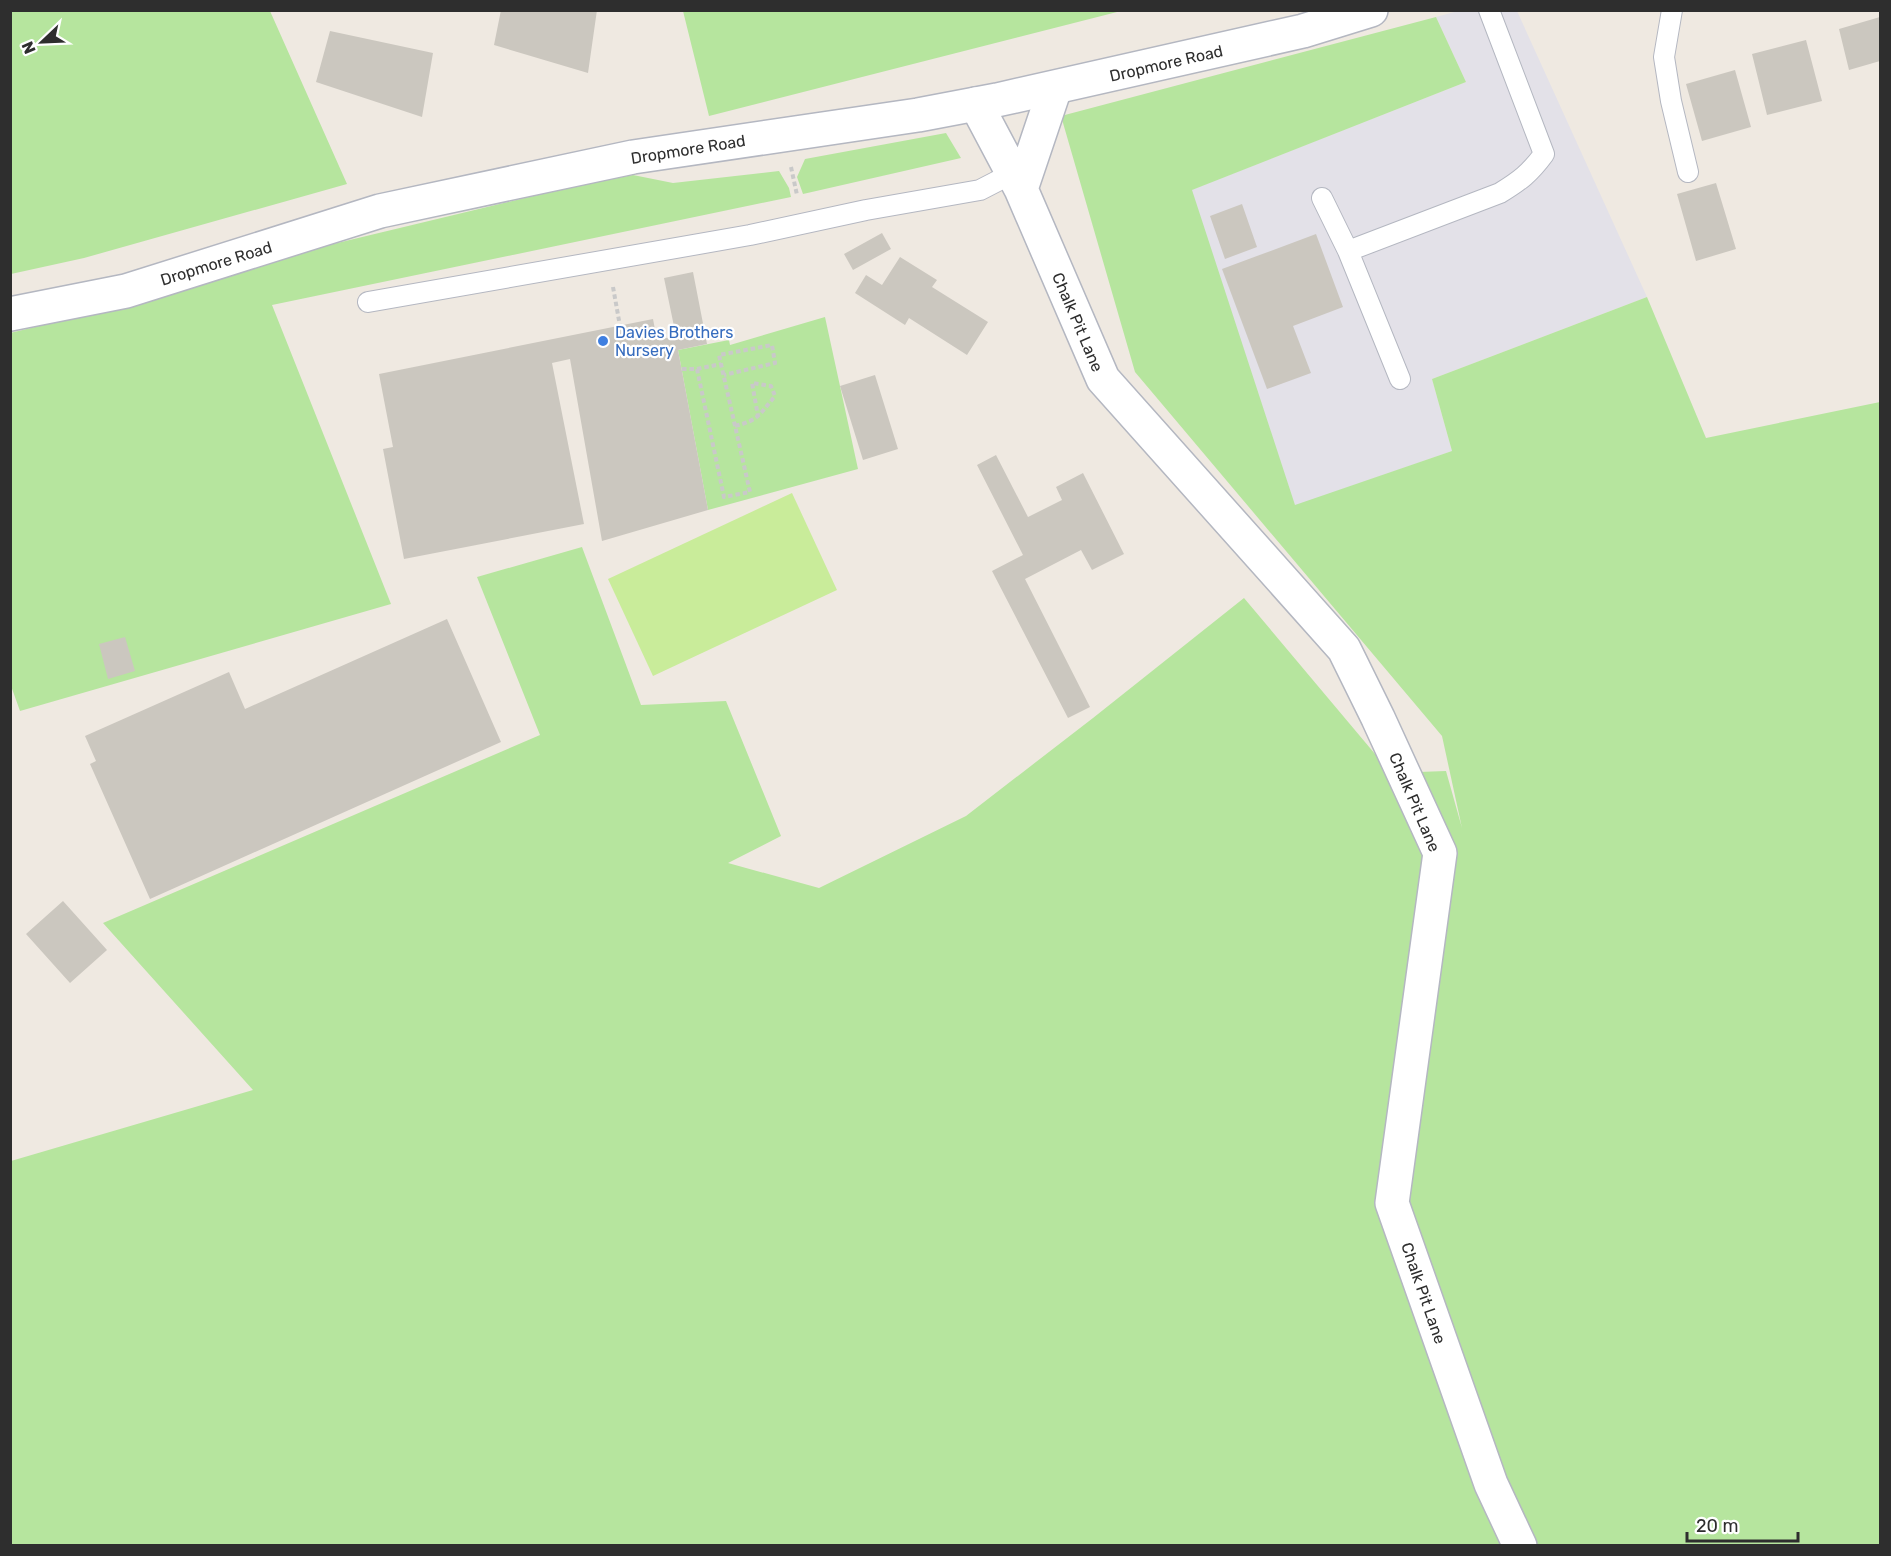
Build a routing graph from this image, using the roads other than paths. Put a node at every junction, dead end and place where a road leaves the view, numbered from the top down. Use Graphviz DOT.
graph roads {
  1 [pos="1371,10"];
  2 [pos="1489,10"];
  3 [pos="1672,10"];
  4 [pos="1055,88"];
  5 [pos="976,104"];
  6 [pos="1688,172"];
  7 [pos="1017,181"];
  8 [pos="1322,198"];
  9 [pos="1348,251"];
  10 [pos="368,302"];
  11 [pos="10,314"];
  12 [pos="1400,379"];
  13 [pos="1520,1545"];
  1 -- 4 [label="street, Dropmore Road"];
  2 -- 9 [label="lane"];
  3 -- 6 [label="lane"];
  4 -- 5 [label="street, Dropmore Road"];
  4 -- 7 [label="street"];
  5 -- 7 [label="street, Chalk Pit Lane"];
  5 -- 11 [label="street, Dropmore Road"];
  7 -- 10 [label="lane"];
  7 -- 13 [label="street, Chalk Pit Lane"];
  8 -- 9 [label="lane"];
  9 -- 12 [label="lane"];
}
